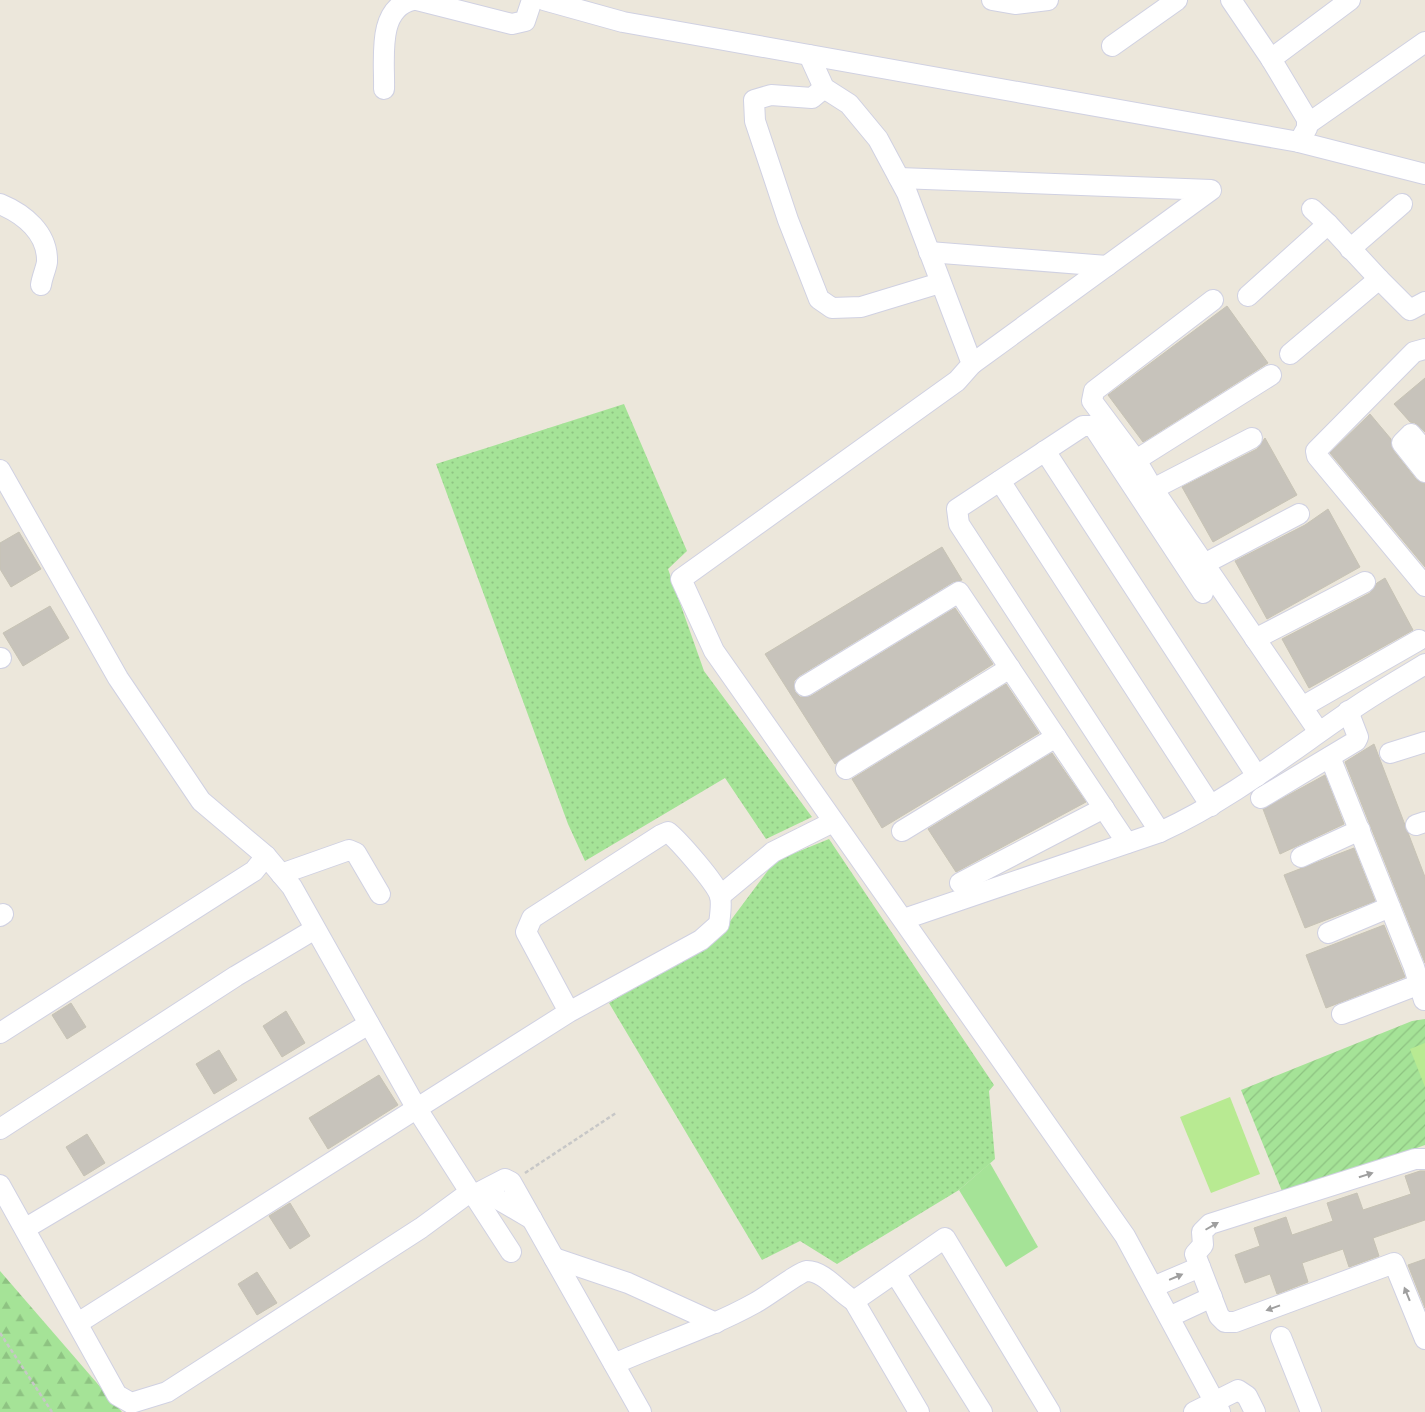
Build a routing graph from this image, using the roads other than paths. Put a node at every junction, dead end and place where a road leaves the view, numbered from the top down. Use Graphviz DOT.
graph roads {
  1 [pos="413,0"];
  2 [pos="417,0"];
  3 [pos="532,0"];
  4 [pos="544,0"];
  5 [pos="992,0"];
  6 [pos="1048,0"];
  7 [pos="1176,0"];
  8 [pos="1231,0"];
  9 [pos="1350,0"];
  10 [pos="1014,2"];
  11 [pos="1425,42"];
  12 [pos="1112,46"];
  13 [pos="809,55"];
  14 [pos="1271,59"];
  15 [pos="824,88"];
  16 [pos="384,89"];
  17 [pos="1308,123"];
  18 [pos="1299,142"];
  19 [pos="1425,174"];
  20 [pos="899,178"];
  21 [pos="0,204"];
  22 [pos="1402,204"];
  23 [pos="1312,209"];
  24 [pos="1328,224"];
  25 [pos="1350,249"];
  26 [pos="929,252"];
  27 [pos="1107,266"];
  28 [pos="1379,279"];
  29 [pos="940,283"];
  30 [pos="41,285"];
  31 [pos="1248,296"];
  32 [pos="1213,300"];
  33 [pos="1425,302"];
  34 [pos="1425,349"];
  35 [pos="1290,354"];
  36 [pos="972,364"];
  37 [pos="1271,375"];
  38 [pos="1252,438"];
  39 [pos="1046,451"];
  40 [pos="1425,451"];
  41 [pos="1136,460"];
  42 [pos="0,470"];
  43 [pos="1425,472"];
  44 [pos="1000,481"];
  45 [pos="1153,489"];
  46 [pos="1299,514"];
  47 [pos="1204,564"];
  48 [pos="1366,582"];
  49 [pos="1425,586"];
  50 [pos="1202,594"];
  51 [pos="1256,639"];
  52 [pos="1419,640"];
  53 [pos="1425,664"];
  54 [pos="1010,668"];
  55 [pos="805,686"];
  56 [pos="1302,707"];
  57 [pos="1348,711"];
  58 [pos="1319,732"];
  59 [pos="1056,738"];
  60 [pos="1425,742"];
  61 [pos="1390,753"];
  62 [pos="1330,757"];
  63 [pos="846,769"];
  64 [pos="1258,776"];
  65 [pos="1261,798"];
  66 [pos="1211,806"];
  67 [pos="1104,808"];
  68 [pos="833,822"];
  69 [pos="1360,830"];
  70 [pos="902,831"];
  71 [pos="1160,832"];
  72 [pos="1127,843"];
  73 [pos="266,856"];
  74 [pos="1301,857"];
  75 [pos="281,874"];
  76 [pos="960,883"];
  77 [pos="380,894"];
  78 [pos="720,896"];
  79 [pos="1390,907"];
  80 [pos="904,919"];
  81 [pos="315,929"];
  82 [pos="1328,933"];
  83 [pos="1422,992"];
  84 [pos="569,1012"];
  85 [pos="1342,1014"];
  86 [pos="369,1024"];
  87 [pos="0,1033"];
  88 [pos="417,1109"];
  89 [pos="0,1129"];
  90 [pos="1425,1159"];
  91 [pos="0,1186"];
  92 [pos="476,1192"];
  93 [pos="532,1220"];
  94 [pos="26,1228"];
  95 [pos="511,1252"];
  96 [pos="554,1258"];
  97 [pos="1200,1267"];
  98 [pos="895,1273"];
  99 [pos="1153,1287"];
  100 [pos="1212,1297"];
  101 [pos="854,1302"];
  102 [pos="1169,1317"];
  103 [pos="78,1323"];
  104 [pos="716,1323"];
  105 [pos="1281,1337"];
  106 [pos="1425,1339"];
  107 [pos="614,1364"];
  108 [pos="1217,1406"];
  109 [pos="641,1412"];
  110 [pos="919,1412"];
  111 [pos="982,1412"];
  112 [pos="1050,1412"];
  113 [pos="1194,1412"];
  114 [pos="1255,1412"];
  115 [pos="1311,1412"];
  1 -- 16 [label="street"];
  2 -- 3 [label="street"];
  4 -- 13 [label="street"];
  5 -- 10 [label="street"];
  6 -- 10 [label="street"];
  7 -- 12 [label="street"];
  8 -- 14 [label="street"];
  9 -- 14 [label="street"];
  11 -- 17 [label="street"];
  13 -- 15 [label="street"];
  13 -- 18 [label="street"];
  14 -- 17 [label="street"];
  15 -- 20 [label="street"];
  15 -- 29 [label="street"];
  17 -- 18 [label="street"];
  18 -- 19 [label="street"];
  20 -- 26 [label="street"];
  20 -- 27 [label="street"];
  21 -- 30 [label="street"];
  22 -- 25 [label="street"];
  23 -- 24 [label="street"];
  24 -- 25 [label="street"];
  24 -- 31 [label="street"];
  25 -- 28 [label="street"];
  26 -- 27 [label="street"];
  26 -- 29 [label="street"];
  27 -- 36 [label="street"];
  28 -- 33 [label="street"];
  28 -- 35 [label="street"];
  29 -- 36 [label="street"];
  32 -- 41 [label="street"];
  34 -- 49 [label="street"];
  36 -- 68 [label="street"];
  37 -- 41 [label="street"];
  38 -- 45 [label="street"];
  39 -- 44 [label="street"];
  39 -- 50 [label="street"];
  39 -- 64 [label="street"];
  40 -- 43 [label="street"];
  41 -- 45 [label="street"];
  42 -- 73 [label="street"];
  44 -- 66 [label="street"];
  44 -- 71 [label="street"];
  45 -- 47 [label="street"];
  46 -- 47 [label="street"];
  47 -- 51 [label="street"];
  48 -- 51 [label="street"];
  51 -- 56 [label="street"];
  52 -- 56 [label="street"];
  53 -- 57 [label="street"];
  54 -- 55 [label="street"];
  54 -- 59 [label="street"];
  54 -- 63 [label="street"];
  56 -- 58 [label="street"];
  57 -- 58 [label="street"];
  57 -- 62 [label="street"];
  58 -- 64 [label="street"];
  59 -- 67 [label="street"];
  59 -- 70 [label="street"];
  60 -- 61 [label="street"];
  62 -- 65 [label="street"];
  62 -- 69 [label="street"];
  64 -- 66 [label="street"];
  66 -- 71 [label="street"];
  67 -- 72 [label="street"];
  67 -- 76 [label="street"];
  68 -- 78 [label="street"];
  68 -- 80 [label="street"];
  69 -- 74 [label="street"];
  69 -- 79 [label="street"];
  71 -- 72 [label="street"];
  72 -- 80 [label="street"];
  73 -- 75 [label="street"];
  73 -- 87 [label="street"];
  75 -- 77 [label="street"];
  75 -- 81 [label="street"];
  78 -- 84 [label="street"];
  78 -- 84 [label="street"];
  79 -- 82 [label="street"];
  79 -- 83 [label="street"];
  80 -- 99 [label="street"];
  81 -- 86 [label="street"];
  81 -- 89 [label="street"];
  83 -- 85 [label="street"];
  84 -- 88 [label="street"];
  86 -- 88 [label="street"];
  86 -- 94 [label="street"];
  88 -- 92 [label="street"];
  88 -- 103 [label="street"];
  97 -- 90 [label="street, one-way"];
  91 -- 94 [label="street"];
  92 -- 93 [label="street"];
  92 -- 93 [label="street"];
  92 -- 95 [label="street"];
  92 -- 103 [label="street"];
  93 -- 96 [label="street"];
  94 -- 103 [label="street"];
  96 -- 104 [label="street"];
  96 -- 107 [label="street"];
  99 -- 97 [label="street, one-way"];
  97 -- 100 [label="street"];
  98 -- 101 [label="street"];
  98 -- 111 [label="street"];
  98 -- 112 [label="street"];
  99 -- 102 [label="street"];
  100 -- 102 [label="street"];
  106 -- 100 [label="street, one-way"];
  101 -- 104 [label="street"];
  101 -- 110 [label="street"];
  102 -- 108 [label="street"];
  104 -- 107 [label="street"];
  105 -- 115 [label="street"];
  107 -- 109 [label="street"];
  108 -- 113 [label="street"];
  108 -- 114 [label="street"];
}
